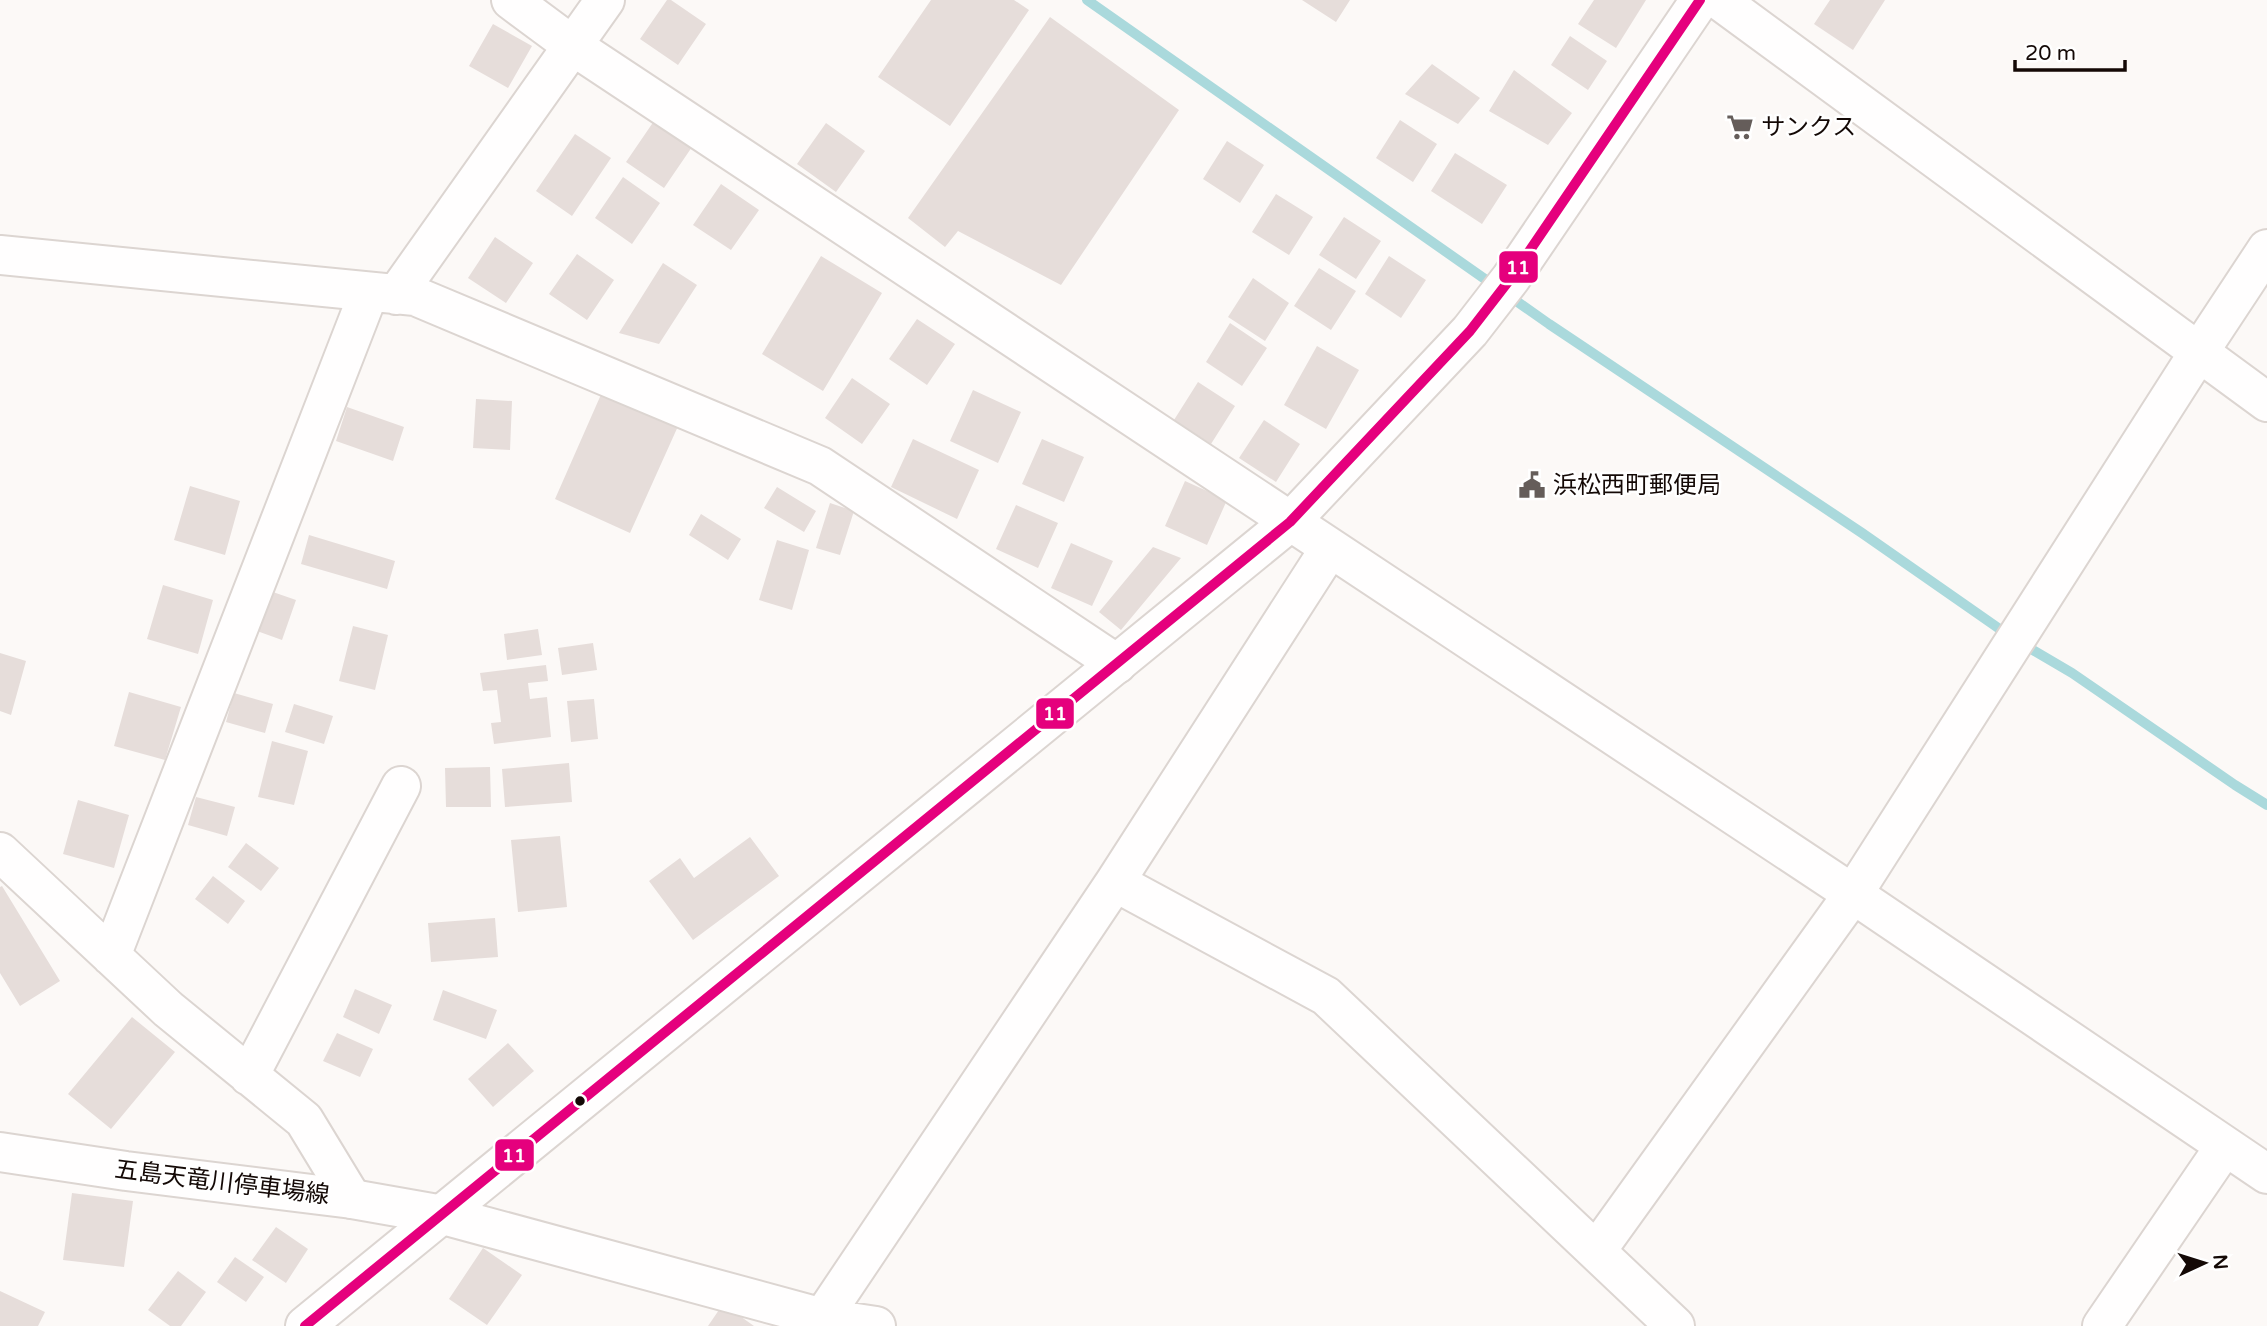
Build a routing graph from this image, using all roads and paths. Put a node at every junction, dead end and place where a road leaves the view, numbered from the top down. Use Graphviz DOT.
graph roads {
  1 [pos="511,0"];
  2 [pos="606,0"];
  3 [pos="1700,0"];
  4 [pos="1719,0"];
  5 [pos="573,46"];
  6 [pos="2267,249"];
  7 [pos="0,255"];
  8 [pos="382,293"];
  9 [pos="2199,352"];
  10 [pos="2267,402"];
  11 [pos="1290,522"];
  12 [pos="1330,548"];
  13 [pos="1117,664"];
  14 [pos="401,786"];
  15 [pos="0,852"];
  16 [pos="1115,882"];
  17 [pos="1853,894"];
  18 [pos="111,956"];
  19 [pos="248,1076"];
  20 [pos="2225,1146"];
  21 [pos="0,1152"];
  22 [pos="2267,1174"];
  23 [pos="352,1199"];
  24 [pos="443,1215"];
  25 [pos="1597,1250"];
  26 [pos="820,1322"];
  27 [pos="305,1326"];
  28 [pos="876,1326"];
  29 [pos="1675,1326"];
  30 [pos="2102,1326"];
  1 -- 5 [label="main road"];
  2 -- 5 [label="main road"];
  3 -- 11 [label="main road"];
  4 -- 9 [label="main road"];
  5 -- 8 [label="main road"];
  5 -- 11 [label="main road"];
  6 -- 9 [label="main road"];
  7 -- 8 [label="main road"];
  8 -- 13 [label="main road"];
  8 -- 18 [label="main road"];
  9 -- 10 [label="main road"];
  9 -- 17 [label="main road"];
  11 -- 12 [label="main road"];
  11 -- 13 [label="main road"];
  12 -- 16 [label="main road"];
  12 -- 17 [label="main road"];
  13 -- 24 [label="main road"];
  14 -- 19 [label="main road"];
  15 -- 18 [label="main road"];
  16 -- 25 [label="main road"];
  16 -- 26 [label="main road"];
  17 -- 20 [label="main road"];
  17 -- 25 [label="main road"];
  18 -- 19 [label="main road"];
  19 -- 23 [label="main road"];
  20 -- 22 [label="main road"];
  20 -- 30 [label="main road"];
  21 -- 23 [label="main road, 五島天竜川停車場線"];
  23 -- 24 [label="main road, 五島天竜川停車場線"];
  24 -- 26 [label="main road, 五島天竜川停車場線"];
  24 -- 27 [label="main road"];
  25 -- 29 [label="main road"];
  26 -- 28 [label="main road, 五島天竜川停車場線"];
}
